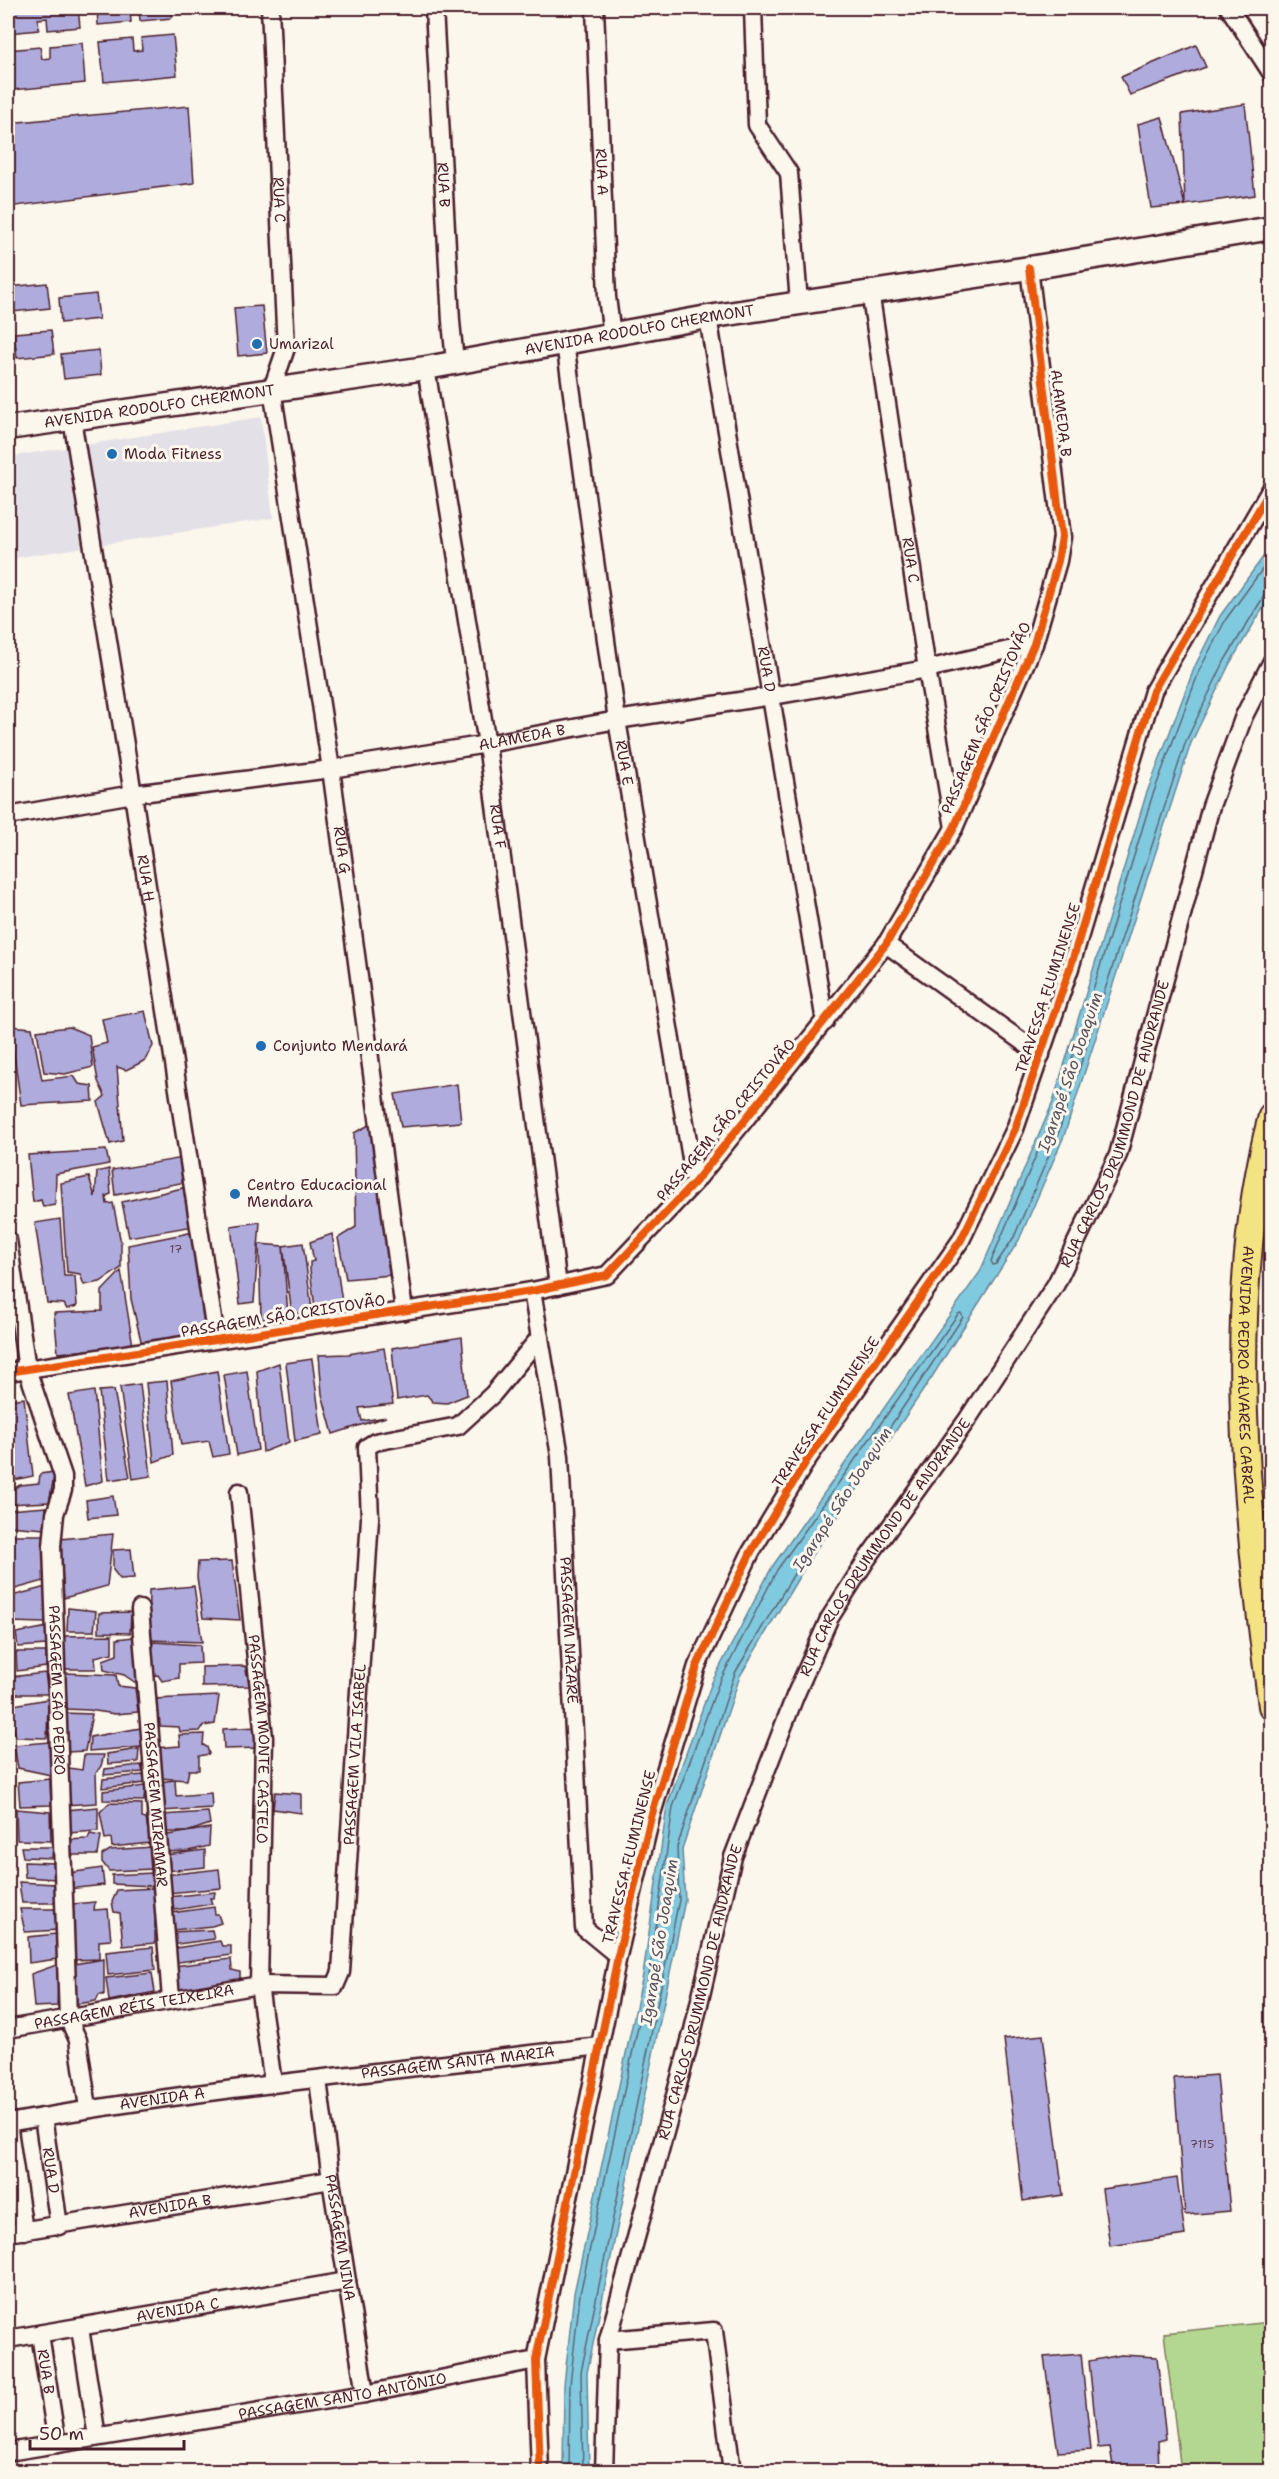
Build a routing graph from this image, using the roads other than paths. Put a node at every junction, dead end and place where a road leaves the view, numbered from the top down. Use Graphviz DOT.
graph roads {
  1 [pos="270,8"];
  2 [pos="434,8"];
  3 [pos="595,8"];
  4 [pos="753,8"];
  5 [pos="1229,8"];
  6 [pos="1272,74"];
  7 [pos="1272,228"];
  8 [pos="1029,268"];
  9 [pos="870,291"];
  10 [pos="799,303"];
  11 [pos="708,317"];
  12 [pos="612,335"];
  13 [pos="564,343"];
  14 [pos="455,362"];
  15 [pos="426,368"];
  16 [pos="272,389"];
  17 [pos="72,419"];
  18 [pos="8,429"];
  19 [pos="1272,488"];
  20 [pos="1058,561"];
  21 [pos="1034,644"];
  22 [pos="1272,661"];
  23 [pos="927,669"];
  24 [pos="772,696"];
  25 [pos="617,720"];
  26 [pos="487,744"];
  27 [pos="332,769"];
  28 [pos="133,794"];
  29 [pos="8,816"];
  30 [pos="954,828"];
  31 [pos="886,944"];
  32 [pos="825,1022"];
  33 [pos="1041,1055"];
  34 [pos="1272,1116"];
  35 [pos="696,1182"];
  36 [pos="8,1240"];
  37 [pos="558,1286"];
  38 [pos="532,1291"];
  39 [pos="404,1311"];
  40 [pos="540,1337"];
  41 [pos="216,1339"];
  42 [pos="27,1369"];
  43 [pos="8,1372"];
  44 [pos="239,1492"];
  45 [pos="140,1610"];
  46 [pos="1272,1706"];
  47 [pos="618,1956"];
  48 [pos="260,1985"];
  49 [pos="171,1999"];
  50 [pos="68,2018"];
  51 [pos="8,2029"];
  52 [pos="599,2046"];
  53 [pos="318,2080"];
  54 [pos="273,2083"];
  55 [pos="88,2108"];
  56 [pos="43,2116"];
  57 [pos="8,2123"];
  58 [pos="331,2180"];
  59 [pos="59,2226"];
  60 [pos="16,2232"];
  61 [pos="347,2281"];
  62 [pos="80,2328"];
  63 [pos="40,2334"];
  64 [pos="8,2339"];
  65 [pos="608,2340"];
  66 [pos="536,2360"];
  67 [pos="365,2394"];
  68 [pos="97,2437"];
  69 [pos="57,2444"];
  70 [pos="8,2452"];
  71 [pos="540,2472"];
  72 [pos="604,2472"];
  73 [pos="732,2472"];
  1 -- 16 [label="street, RUA C"];
  2 -- 14 [label="street, RUA B"];
  3 -- 12 [label="street, RUA A"];
  4 -- 10 [label="street"];
  5 -- 6 [label="street"];
  7 -- 8 [label="main road, AVENIDA RODOLFO CHERMONT"];
  8 -- 9 [label="main road, AVENIDA RODOLFO CHERMONT"];
  8 -- 20 [label="street, ALAMEDA B"];
  9 -- 10 [label="main road, AVENIDA RODOLFO CHERMONT"];
  9 -- 23 [label="street, RUA C"];
  10 -- 11 [label="main road, AVENIDA RODOLFO CHERMONT"];
  11 -- 12 [label="main road, AVENIDA RODOLFO CHERMONT"];
  11 -- 24 [label="street, RUA D"];
  12 -- 13 [label="main road, AVENIDA RODOLFO CHERMONT"];
  13 -- 14 [label="main road, AVENIDA RODOLFO CHERMONT"];
  13 -- 25 [label="street, RUA E"];
  14 -- 15 [label="main road, AVENIDA RODOLFO CHERMONT"];
  15 -- 16 [label="main road, AVENIDA RODOLFO CHERMONT"];
  15 -- 26 [label="street, RUA F"];
  16 -- 17 [label="main road, AVENIDA RODOLFO CHERMONT"];
  16 -- 27 [label="street, RUA G"];
  17 -- 18 [label="main road, AVENIDA RODOLFO CHERMONT"];
  17 -- 28 [label="street, RUA H"];
  19 -- 33 [label="street, TRAVESSA FLUMINENSE"];
  20 -- 21 [label="street, PASSAGEM SÃO CRISTOVÃO"];
  21 -- 23 [label="street, ALAMEDA B"];
  21 -- 30 [label="street, PASSAGEM SÃO CRISTOVÃO"];
  22 -- 65 [label="street, RUA CARLOS DRUMMOND DE ANDRANDE"];
  23 -- 24 [label="street, ALAMEDA B"];
  23 -- 30 [label="street, RUA C"];
  24 -- 25 [label="street, ALAMEDA B"];
  24 -- 32 [label="street, RUA D"];
  25 -- 26 [label="street, ALAMEDA B"];
  25 -- 35 [label="street, RUA E"];
  26 -- 27 [label="street, ALAMEDA B"];
  26 -- 37 [label="street, RUA F"];
  27 -- 28 [label="street, ALAMEDA B"];
  27 -- 39 [label="street, RUA G"];
  28 -- 29 [label="street, ALAMEDA B"];
  28 -- 41 [label="street, RUA H"];
  30 -- 31 [label="street, PASSAGEM SÃO CRISTOVÃO"];
  31 -- 32 [label="street, PASSAGEM SÃO CRISTOVÃO"];
  31 -- 33 [label="street"];
  32 -- 35 [label="street, PASSAGEM SÃO CRISTOVÃO"];
  33 -- 47 [label="street, TRAVESSA FLUMINENSE"];
  34 -- 46 [label="main road, AVENIDA PEDRO ÁLVARES CABRAL"];
  35 -- 37 [label="street, PASSAGEM SÃO CRISTOVÃO"];
  36 -- 42 [label="street, PASSAGEM SÃO PEDRO"];
  37 -- 38 [label="street, PASSAGEM SÃO CRISTOVÃO"];
  38 -- 39 [label="street, PASSAGEM SÃO CRISTOVÃO"];
  38 -- 40 [label="street, PASSAGEM NAZARÉ"];
  39 -- 41 [label="street, PASSAGEM SÃO CRISTOVÃO"];
  40 -- 47 [label="street, PASSAGEM NAZARÉ"];
  40 -- 48 [label="street, PASSAGEM VILA ISABEL"];
  41 -- 42 [label="street, PASSAGEM SÃO CRISTOVÃO"];
  42 -- 43 [label="street, PASSAGEM SÃO CRISTOVÃO"];
  42 -- 50 [label="street, PASSAGEM SÃO PEDRO"];
  44 -- 48 [label="street, PASSAGEM MONTE CASTELO"];
  45 -- 49 [label="street, PASSAGEM MIRAMAR"];
  47 -- 52 [label="street, TRAVESSA FLUMINENSE"];
  48 -- 49 [label="street, PASSAGEM RÉIS TEIXEIRA"];
  48 -- 54 [label="street, PASSAGEM MONTE CASTELO"];
  49 -- 50 [label="street, PASSAGEM RÉIS TEIXEIRA"];
  50 -- 51 [label="street, PASSAGEM RÉIS TEIXEIRA"];
  50 -- 55 [label="street, PASSAGEM SÃO PEDRO"];
  52 -- 53 [label="street, PASSAGEM SANTA MARIA"];
  52 -- 66 [label="street, TRAVESSA FLUMINENSE"];
  53 -- 54 [label="street, AVENIDA A"];
  53 -- 58 [label="street, PASSAGEM NINA"];
  54 -- 55 [label="street, AVENIDA A"];
  55 -- 56 [label="street, AVENIDA A"];
  56 -- 57 [label="street, AVENIDA A"];
  56 -- 59 [label="street, RUA D"];
  57 -- 60 [label="street"];
  58 -- 59 [label="street, AVENIDA B"];
  58 -- 61 [label="street, PASSAGEM NINA"];
  59 -- 60 [label="street, AVENIDA B"];
  61 -- 62 [label="street, AVENIDA C"];
  61 -- 67 [label="street, PASSAGEM NINA"];
  62 -- 63 [label="street, AVENIDA C"];
  62 -- 68 [label="street"];
  63 -- 64 [label="street, AVENIDA C"];
  63 -- 69 [label="street, RUA B"];
  65 -- 72 [label="street, RUA CARLOS DRUMMOND DE ANDRANDE"];
  65 -- 73 [label="street"];
  66 -- 67 [label="street, PASSAGEM SANTO ANTÔNIO"];
  66 -- 71 [label="street, TRAVESSA FLUMINENSE"];
  67 -- 68 [label="street, PASSAGEM SANTO ANTÔNIO"];
  68 -- 69 [label="street, PASSAGEM SANTO ANTÔNIO"];
  69 -- 70 [label="street, PASSAGEM SANTO ANTÔNIO"];
}
